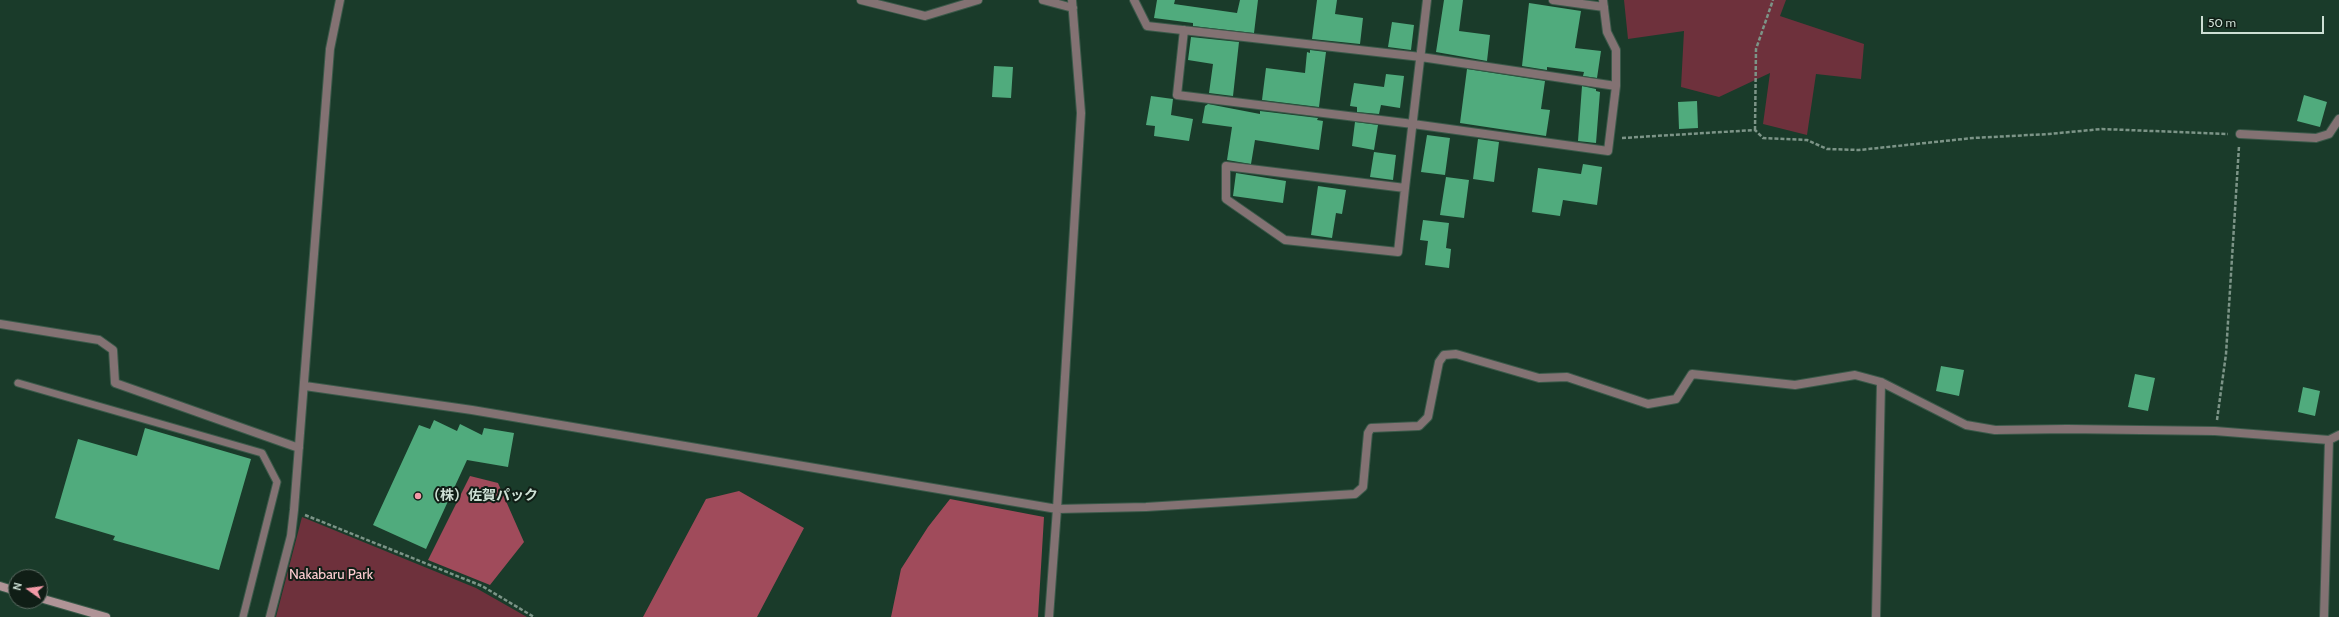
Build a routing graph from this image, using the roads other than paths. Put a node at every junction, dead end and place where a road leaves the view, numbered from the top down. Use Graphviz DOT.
graph roads {
  1 [pos="340,0"];
  2 [pos="861,0"];
  3 [pos="978,0"];
  4 [pos="1044,0"];
  5 [pos="1134,0"];
  6 [pos="1428,0"];
  7 [pos="1553,0"];
  8 [pos="1603,3"];
  9 [pos="1072,4"];
  10 [pos="1184,30"];
  11 [pos="1421,57"];
  12 [pos="1616,86"];
  13 [pos="2339,119"];
  14 [pos="1413,124"];
  15 [pos="2240,134"];
  16 [pos="1405,188"];
  17 [pos="0,324"];
  18 [pos="1881,382"];
  19 [pos="18,383"];
  20 [pos="305,386"];
  21 [pos="2339,435"];
  22 [pos="2329,440"];
  23 [pos="298,448"];
  24 [pos="1057,509"];
  25 [pos="48,600"];
  26 [pos="106,617"];
  27 [pos="243,617"];
  28 [pos="270,617"];
  29 [pos="1049,617"];
  30 [pos="1876,617"];
  31 [pos="2324,617"];
  1 -- 20 [label="street"];
  2 -- 3 [label="street"];
  4 -- 9 [label="street"];
  5 -- 10 [label="street"];
  6 -- 11 [label="street"];
  7 -- 8 [label="street"];
  8 -- 12 [label="street"];
  9 -- 24 [label="street"];
  10 -- 11 [label="street"];
  10 -- 14 [label="street"];
  11 -- 12 [label="street"];
  11 -- 14 [label="street"];
  12 -- 14 [label="street"];
  13 -- 15 [label="street"];
  14 -- 16 [label="street"];
  16 -- 16 [label="street"];
  17 -- 23 [label="street"];
  18 -- 22 [label="street"];
  18 -- 24 [label="street"];
  18 -- 30 [label="street"];
  19 -- 27 [label="lane"];
  20 -- 23 [label="street"];
  20 -- 24 [label="street"];
  21 -- 22 [label="street"];
  22 -- 31 [label="street"];
  23 -- 28 [label="street"];
  24 -- 29 [label="street"];
  25 -- 26 [label="street"];
}
